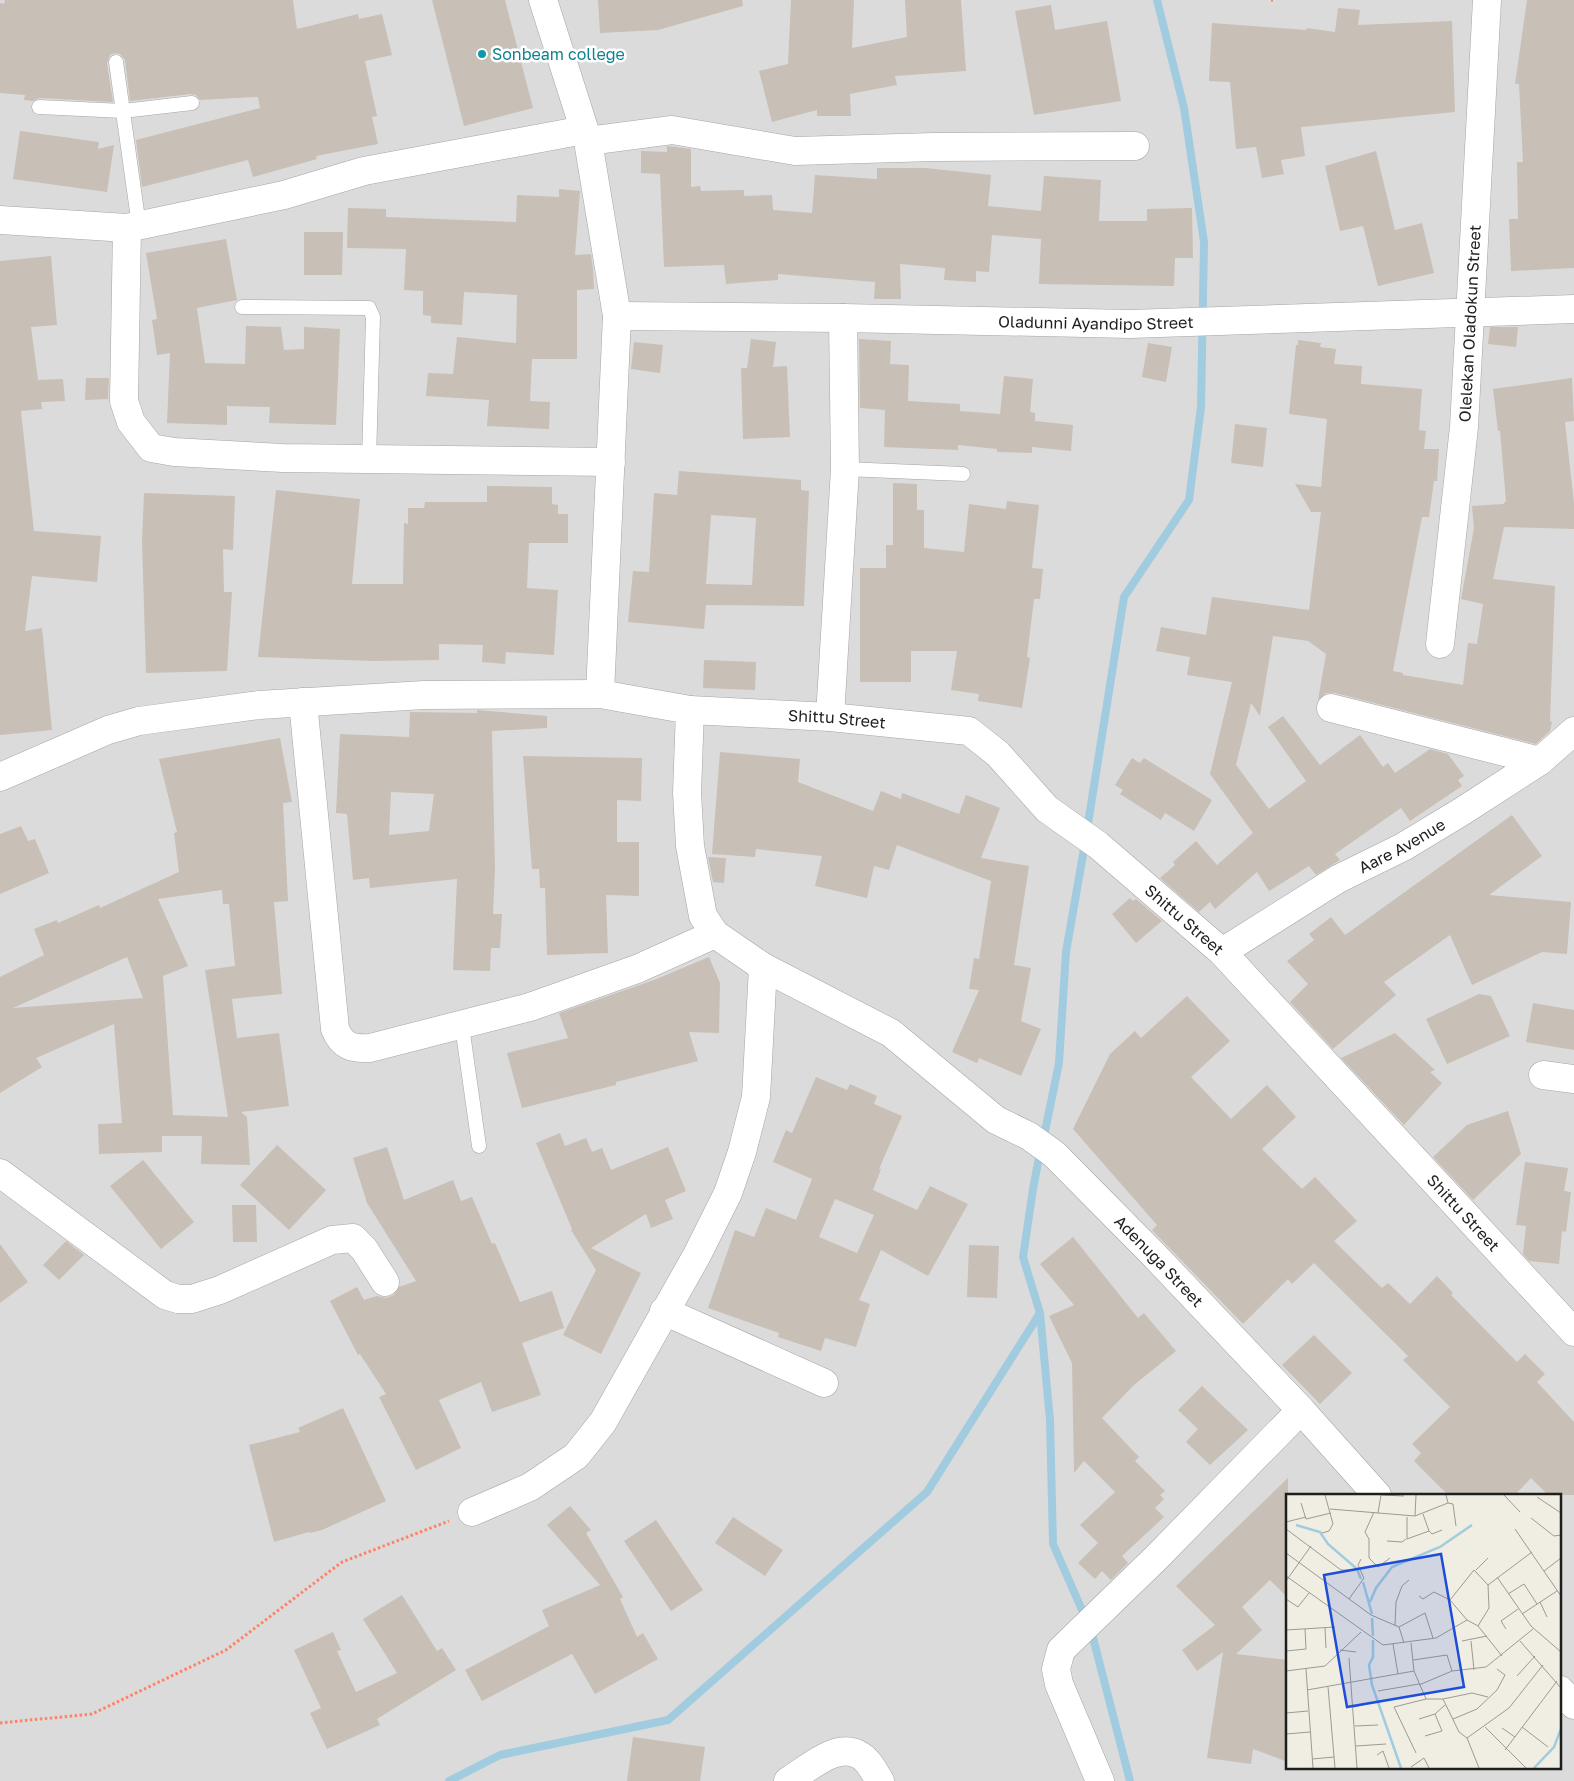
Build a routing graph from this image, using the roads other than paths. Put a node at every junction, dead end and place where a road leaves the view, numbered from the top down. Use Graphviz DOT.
graph roads {
  1 [pos="543,0"];
  2 [pos="1487,0"];
  3 [pos="116,62"];
  4 [pos="192,103"];
  5 [pos="39,107"];
  6 [pos="123,111"];
  7 [pos="586,136"];
  8 [pos="1134,146"];
  9 [pos="0,220"];
  10 [pos="133,227"];
  11 [pos="242,307"];
  12 [pos="1574,309"];
  13 [pos="1471,311"];
  14 [pos="617,316"];
  15 [pos="843,318"];
  16 [pos="370,460"];
  17 [pos="611,462"];
  18 [pos="844,469"];
  19 [pos="963,474"];
  20 [pos="1440,644"];
  21 [pos="600,694"];
  22 [pos="304,702"];
  23 [pos="1331,708"];
  24 [pos="690,710"];
  25 [pos="830,717"];
  26 [pos="1574,731"];
  27 [pos="1540,761"];
  28 [pos="0,777"];
  29 [pos="715,934"];
  30 [pos="1222,952"];
  31 [pos="763,967"];
  32 [pos="462,1026"];
  33 [pos="1543,1076"];
  34 [pos="1574,1079"];
  35 [pos="479,1146"];
  36 [pos="0,1173"];
  37 [pos="385,1282"];
  38 [pos="664,1311"];
  39 [pos="1574,1332"];
  40 [pos="824,1383"];
  41 [pos="1300,1410"];
  42 [pos="1376,1494"];
  43 [pos="472,1512"];
  44 [pos="1562,1692"];
  45 [pos="1574,1704"];
  46 [pos="788,1781"];
  47 [pos="880,1781"];
  48 [pos="1100,1781"];
  1 -- 7 [label="street"];
  2 -- 13 [label="street, Olelekan Oladokun Street"];
  3 -- 6 [label="lane"];
  4 -- 6 [label="lane"];
  5 -- 6 [label="lane"];
  6 -- 10 [label="lane"];
  7 -- 8 [label="street"];
  7 -- 10 [label="street"];
  7 -- 14 [label="street"];
  9 -- 10 [label="street"];
  10 -- 16 [label="street"];
  11 -- 16 [label="lane"];
  12 -- 13 [label="street, Oladunni Ayandipo Street"];
  13 -- 15 [label="street, Oladunni Ayandipo Street"];
  13 -- 20 [label="street, Olelekan Oladokun Street"];
  14 -- 15 [label="street, Oladunni Ayandipo Street"];
  14 -- 17 [label="street"];
  15 -- 18 [label="street"];
  16 -- 17 [label="street"];
  17 -- 21 [label="street"];
  18 -- 19 [label="lane"];
  18 -- 25 [label="street"];
  21 -- 22 [label="street, Shittu Street"];
  21 -- 24 [label="street, Shittu Street"];
  22 -- 28 [label="street, Shittu Street"];
  22 -- 32 [label="street"];
  23 -- 27 [label="street"];
  24 -- 25 [label="street, Shittu Street"];
  24 -- 29 [label="street"];
  25 -- 30 [label="street, Shittu Street"];
  26 -- 27 [label="street, Aare Avenue"];
  27 -- 30 [label="street, Aare Avenue"];
  29 -- 31 [label="street, Adenuga Street"];
  29 -- 32 [label="street"];
  30 -- 39 [label="street, Shittu Street"];
  31 -- 38 [label="street"];
  31 -- 41 [label="street, Adenuga Street"];
  32 -- 35 [label="lane"];
  33 -- 34 [label="street"];
  36 -- 37 [label="street"];
  38 -- 40 [label="street"];
  38 -- 43 [label="street"];
  41 -- 42 [label="street, Adenuga Street"];
  41 -- 48 [label="street"];
  44 -- 45 [label="street"];
  46 -- 47 [label="street"];
}
